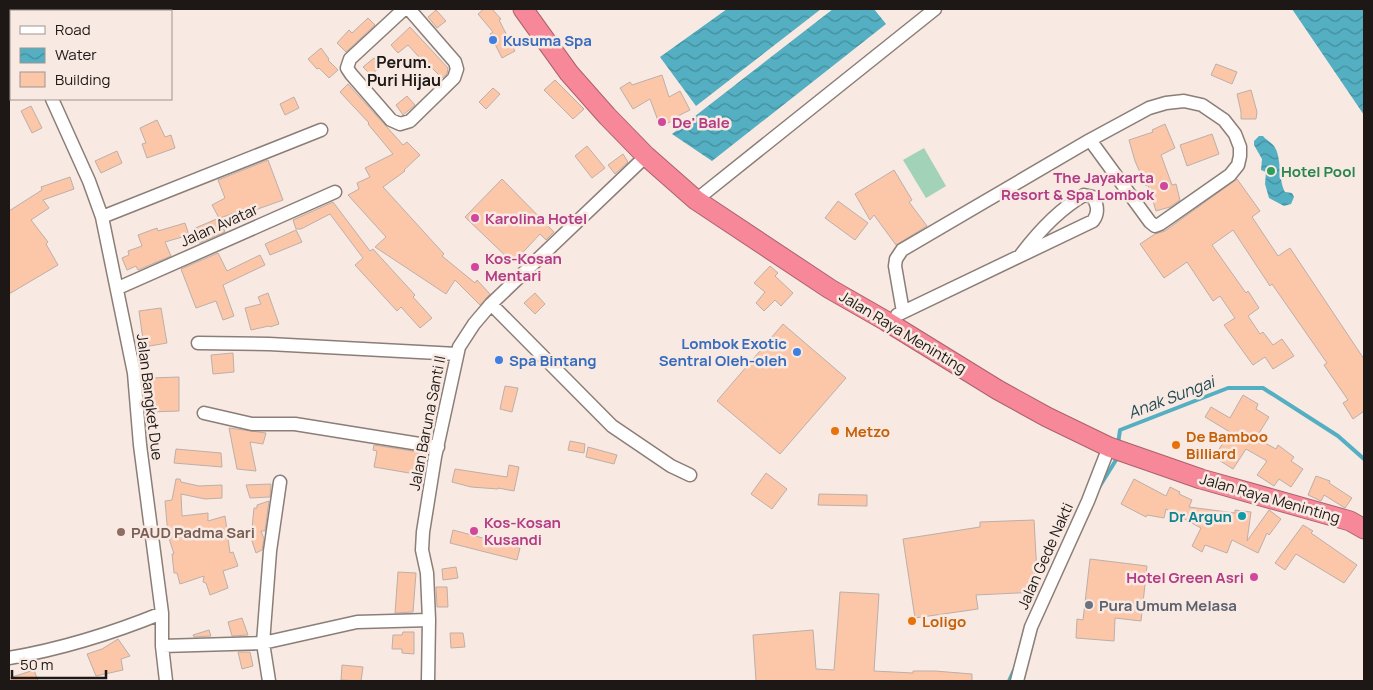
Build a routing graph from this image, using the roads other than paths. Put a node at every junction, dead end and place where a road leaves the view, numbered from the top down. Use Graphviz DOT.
graph roads {
  1 [pos="404,9"];
  2 [pos="408,9"];
  3 [pos="523,9"];
  4 [pos="934,9"];
  5 [pos="52,100"];
  6 [pos="322,130"];
  7 [pos="1090,140"];
  8 [pos="646,156"];
  9 [pos="335,192"];
  10 [pos="696,200"];
  11 [pos="102,217"];
  12 [pos="1020,256"];
  13 [pos="118,288"];
  14 [pos="491,304"];
  15 [pos="903,312"];
  16 [pos="886,321"];
  17 [pos="198,343"];
  18 [pos="457,354"];
  19 [pos="204,413"];
  20 [pos="438,447"];
  21 [pos="1118,450"];
  22 [pos="690,475"];
  23 [pos="280,482"];
  24 [pos="1364,529"];
  25 [pos="162,613"];
  26 [pos="429,620"];
  27 [pos="263,643"];
  28 [pos="162,646"];
  29 [pos="9,658"];
  30 [pos="166,681"];
  31 [pos="269,681"];
  32 [pos="428,681"];
  33 [pos="1017,681"];
  1 -- 2 [label="street"];
  3 -- 8 [label="highway, Jalan Raya Meninting"];
  4 -- 10 [label="street"];
  5 -- 11 [label="street, Jalan Bangket Due"];
  6 -- 11 [label="street"];
  7 -- 7 [label="street"];
  7 -- 15 [label="street"];
  8 -- 10 [label="highway, Jalan Raya Meninting"];
  8 -- 14 [label="street, Jalan Baruna Santi II"];
  9 -- 13 [label="street, Jalan Avatar"];
  10 -- 16 [label="highway, Jalan Raya Meninting"];
  11 -- 13 [label="street, Jalan Bangket Due"];
  12 -- 12 [label="street"];
  12 -- 15 [label="street"];
  13 -- 25 [label="street, Jalan Bangket Due"];
  14 -- 18 [label="street, Jalan Baruna Santi II"];
  14 -- 22 [label="street"];
  15 -- 16 [label="street"];
  16 -- 21 [label="highway, Jalan Raya Meninting"];
  17 -- 18 [label="street"];
  18 -- 20 [label="street, Jalan Baruna Santi II"];
  19 -- 20 [label="street"];
  20 -- 26 [label="street, Jalan Baruna Santi II"];
  21 -- 24 [label="highway, Jalan Raya Meninting"];
  21 -- 33 [label="street, Jalan Gede Nakti"];
  23 -- 27 [label="street"];
  25 -- 28 [label="street, Jalan Bangket Due"];
  25 -- 29 [label="street"];
  26 -- 27 [label="street"];
  26 -- 32 [label="street, Jalan Baruna Santi II"];
  27 -- 28 [label="street"];
  27 -- 31 [label="street"];
  28 -- 30 [label="street, Jalan Bangket Due"];
}
